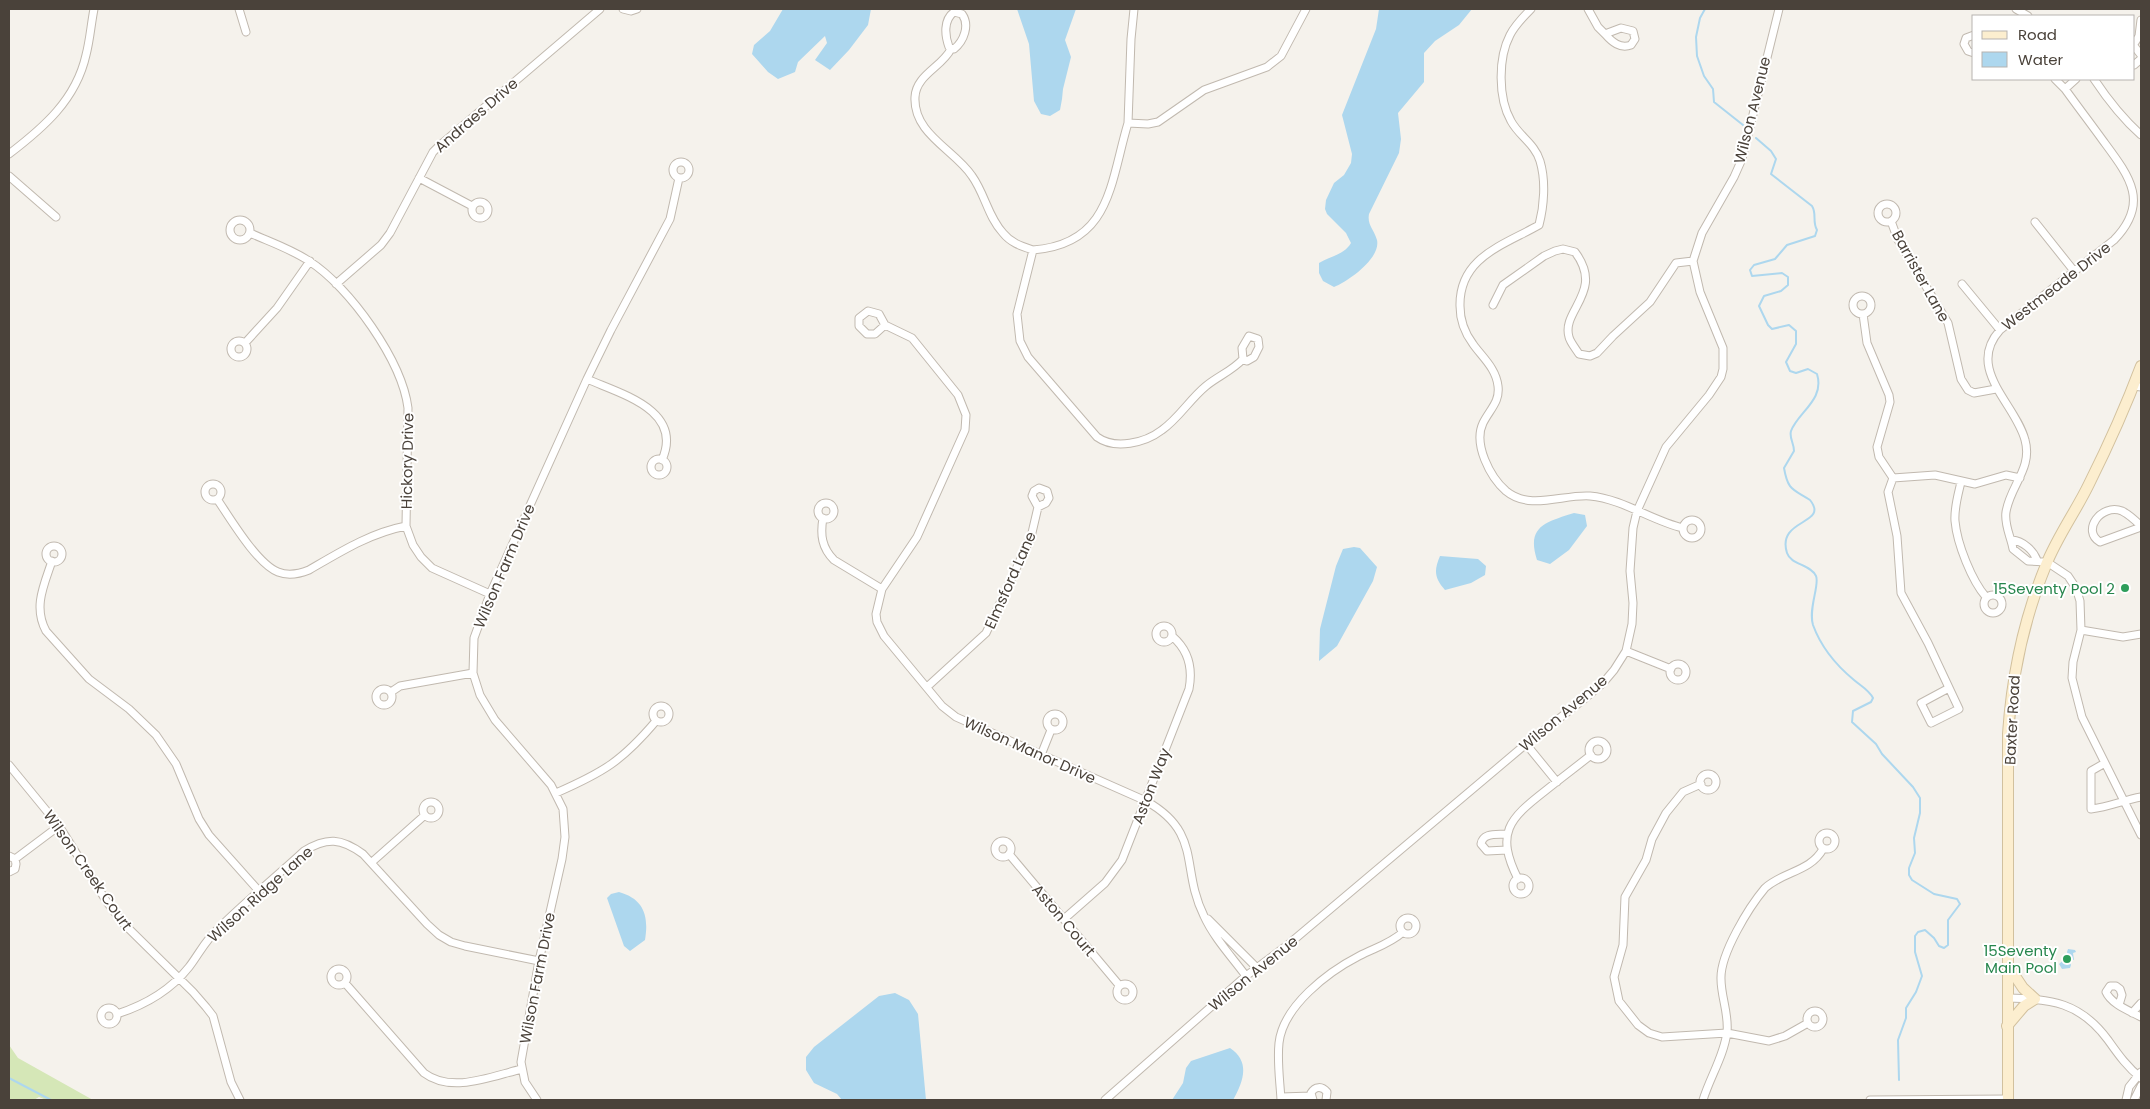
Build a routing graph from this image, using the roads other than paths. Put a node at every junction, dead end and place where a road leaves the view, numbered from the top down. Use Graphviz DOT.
graph roads {
  1 [pos="94,9"];
  2 [pos="239,9"];
  3 [pos="600,9"];
  4 [pos="623,9"];
  5 [pos="637,9"];
  6 [pos="1134,9"];
  7 [pos="1306,9"];
  8 [pos="1531,9"];
  9 [pos="1588,9"];
  10 [pos="1779,9"];
  11 [pos="2141,20"];
  12 [pos="246,32"];
  13 [pos="1605,34"];
  14 [pos="1972,36"];
  15 [pos="2135,44"];
  16 [pos="951,49"];
  17 [pos="1972,52"];
  18 [pos="2056,80"];
  19 [pos="2075,80"];
  20 [pos="2095,80"];
  21 [pos="2065,89"];
  22 [pos="1128,123"];
  23 [pos="2141,135"];
  24 [pos="9,154"];
  25 [pos="9,176"];
  26 [pos="419,178"];
  27 [pos="679,178"];
  28 [pos="472,206"];
  29 [pos="56,217"];
  30 [pos="1891,221"];
  31 [pos="2035,222"];
  32 [pos="250,233"];
  33 [pos="1033,250"];
  34 [pos="310,261"];
  35 [pos="1693,261"];
  36 [pos="2074,271"];
  37 [pos="336,284"];
  38 [pos="1962,284"];
  39 [pos="1494,305"];
  40 [pos="1863,314"];
  41 [pos="885,326"];
  42 [pos="2000,330"];
  43 [pos="245,343"];
  44 [pos="1243,359"];
  45 [pos="2141,366"];
  46 [pos="587,379"];
  47 [pos="2138,386"];
  48 [pos="1996,388"];
  49 [pos="662,460"];
  50 [pos="1893,478"];
  51 [pos="2020,478"];
  52 [pos="1961,482"];
  53 [pos="217,499"];
  54 [pos="1038,507"];
  55 [pos="1637,511"];
  56 [pos="823,518"];
  57 [pos="406,526"];
  58 [pos="2141,527"];
  59 [pos="1683,528"];
  60 [pos="52,561"];
  61 [pos="2042,561"];
  62 [pos="882,589"];
  63 [pos="490,594"];
  64 [pos="1986,598"];
  65 [pos="2081,630"];
  66 [pos="2141,634"];
  67 [pos="1173,637"];
  68 [pos="1626,651"];
  69 [pos="1671,669"];
  70 [pos="473,673"];
  71 [pos="927,687"];
  72 [pos="1949,688"];
  73 [pos="391,692"];
  74 [pos="656,721"];
  75 [pos="1051,730"];
  76 [pos="1526,744"];
  77 [pos="1041,755"];
  78 [pos="1591,755"];
  79 [pos="2105,763"];
  80 [pos="9,765"];
  81 [pos="1556,782"];
  82 [pos="1701,784"];
  83 [pos="556,793"];
  84 [pos="2141,797"];
  85 [pos="1146,800"];
  86 [pos="2124,800"];
  87 [pos="425,815"];
  88 [pos="58,826"];
  89 [pos="1508,834"];
  90 [pos="2141,835"];
  91 [pos="1823,849"];
  92 [pos="1507,850"];
  93 [pos="1009,854"];
  94 [pos="12,857"];
  95 [pos="372,862"];
  96 [pos="9,872"];
  97 [pos="1518,879"];
  98 [pos="259,891"];
  99 [pos="1202,914"];
  100 [pos="1064,919"];
  101 [pos="1402,932"];
  102 [pos="538,961"];
  103 [pos="2008,965"];
  104 [pos="1257,968"];
  105 [pos="1246,976"];
  106 [pos="179,978"];
  107 [pos="345,983"];
  108 [pos="1119,985"];
  109 [pos="2008,998"];
  110 [pos="2035,999"];
  111 [pos="2141,1003"];
  112 [pos="2119,1005"];
  113 [pos="2132,1012"];
  114 [pos="117,1014"];
  115 [pos="2141,1017"];
  116 [pos="1808,1023"];
  117 [pos="2007,1026"];
  118 [pos="1727,1034"];
  119 [pos="522,1069"];
  120 [pos="2140,1075"];
  121 [pos="2141,1086"];
  122 [pos="1312,1098"];
  123 [pos="1281,1099"];
  124 [pos="240,1100"];
  125 [pos="537,1100"];
  126 [pos="1105,1100"];
  127 [pos="1326,1100"];
  128 [pos="1703,1100"];
  129 [pos="1870,1100"];
  130 [pos="2008,1100"];
  131 [pos="2126,1100"];
  132 [pos="2134,1100"];
  1 -- 24 [label="street"];
  2 -- 12 [label="street"];
  3 -- 26 [label="street, Andraes Drive"];
  4 -- 5 [label="street"];
  6 -- 22 [label="street"];
  7 -- 22 [label="street"];
  8 -- 55 [label="street"];
  9 -- 13 [label="street"];
  10 -- 35 [label="street, Wilson Avenue"];
  11 -- 15 [label="street"];
  14 -- 17 [label="street"];
  16 -- 16 [label="street"];
  16 -- 33 [label="street"];
  18 -- 21 [label="street, Westmeade Drive"];
  19 -- 21 [label="street"];
  20 -- 23 [label="street"];
  21 -- 36 [label="street, Westmeade Drive"];
  22 -- 33 [label="street"];
  25 -- 29 [label="street"];
  26 -- 28 [label="street"];
  26 -- 37 [label="street, Andraes Drive"];
  27 -- 46 [label="street, Wilson Farm Drive"];
  30 -- 48 [label="street, Barrister Lane"];
  31 -- 36 [label="street"];
  32 -- 34 [label="street, Hickory Drive"];
  33 -- 44 [label="street"];
  34 -- 37 [label="street, Hickory Drive"];
  34 -- 43 [label="street"];
  35 -- 39 [label="street"];
  35 -- 55 [label="street, Wilson Avenue"];
  36 -- 42 [label="street, Westmeade Drive"];
  37 -- 57 [label="street, Hickory Drive"];
  38 -- 42 [label="street"];
  40 -- 50 [label="street"];
  41 -- 62 [label="street, Wilson Manor Drive"];
  42 -- 48 [label="street, Westmeade Drive"];
  45 -- 47 [label="main road, Baxter Road"];
  46 -- 49 [label="street"];
  46 -- 63 [label="street, Wilson Farm Drive"];
  47 -- 61 [label="main road, Baxter Road"];
  48 -- 51 [label="street, Westmeade Drive"];
  50 -- 52 [label="street"];
  50 -- 72 [label="street"];
  51 -- 52 [label="street"];
  51 -- 61 [label="street, Westmeade Drive"];
  52 -- 64 [label="street"];
  53 -- 57 [label="street"];
  54 -- 71 [label="street, Elmsford Lane"];
  55 -- 59 [label="street"];
  55 -- 68 [label="street, Wilson Avenue"];
  56 -- 62 [label="street"];
  57 -- 63 [label="street, Hickory Drive"];
  58 -- 58 [label="street"];
  60 -- 98 [label="street"];
  61 -- 65 [label="street, Westmeade Drive"];
  61 -- 103 [label="main road, Baxter Road"];
  62 -- 71 [label="street, Wilson Manor Drive"];
  63 -- 70 [label="street, Wilson Farm Drive"];
  65 -- 66 [label="street"];
  65 -- 79 [label="street, Westmeade Drive"];
  67 -- 85 [label="street, Aston Way"];
  68 -- 69 [label="street"];
  68 -- 76 [label="street, Wilson Avenue"];
  70 -- 73 [label="street"];
  70 -- 83 [label="street, Wilson Farm Drive"];
  71 -- 77 [label="street, Wilson Manor Drive"];
  72 -- 72 [label="street"];
  74 -- 83 [label="street"];
  75 -- 77 [label="street"];
  76 -- 81 [label="street"];
  76 -- 104 [label="street, Wilson Avenue"];
  77 -- 85 [label="street, Wilson Manor Drive"];
  78 -- 81 [label="street"];
  79 -- 86 [label="street, Westmeade Drive"];
  79 -- 86 [label="street"];
  80 -- 88 [label="street, Wilson Creek Court"];
  81 -- 89 [label="street"];
  82 -- 118 [label="street"];
  83 -- 102 [label="street, Wilson Farm Drive"];
  84 -- 86 [label="street"];
  85 -- 99 [label="street, Wilson Manor Drive"];
  85 -- 100 [label="street, Aston Way"];
  86 -- 90 [label="street, Westmeade Drive"];
  87 -- 95 [label="street"];
  88 -- 94 [label="street"];
  88 -- 106 [label="street, Wilson Creek Court"];
  89 -- 92 [label="street"];
  89 -- 92 [label="street"];
  91 -- 118 [label="street"];
  92 -- 97 [label="street"];
  93 -- 100 [label="street, Aston Court"];
  94 -- 96 [label="street"];
  95 -- 98 [label="street, Wilson Ridge Lane"];
  95 -- 102 [label="street, Wilson Ridge Lane"];
  98 -- 106 [label="street, Wilson Ridge Lane"];
  99 -- 104 [label="street"];
  99 -- 105 [label="street, Wilson Manor Drive"];
  100 -- 108 [label="street, Aston Court"];
  101 -- 123 [label="street"];
  102 -- 119 [label="street, Wilson Farm Drive"];
  103 -- 109 [label="main road, Baxter Road"];
  103 -- 110 [label="main road"];
  104 -- 105 [label="street, Wilson Avenue"];
  105 -- 126 [label="street, Wilson Avenue"];
  106 -- 114 [label="street, Wilson Ridge Lane"];
  106 -- 124 [label="street, Wilson Creek Court"];
  107 -- 119 [label="street"];
  109 -- 110 [label="street"];
  109 -- 117 [label="main road, Baxter Road"];
  110 -- 117 [label="main road"];
  110 -- 120 [label="street"];
  111 -- 113 [label="street"];
  112 -- 113 [label="street"];
  113 -- 115 [label="street"];
  116 -- 118 [label="street"];
  117 -- 130 [label="main road, Baxter Road"];
  118 -- 128 [label="street"];
  119 -- 125 [label="street, Wilson Farm Drive"];
  120 -- 131 [label="street"];
  121 -- 132 [label="street"];
  122 -- 123 [label="street"];
  122 -- 127 [label="street"];
  129 -- 130 [label="street"];
}
